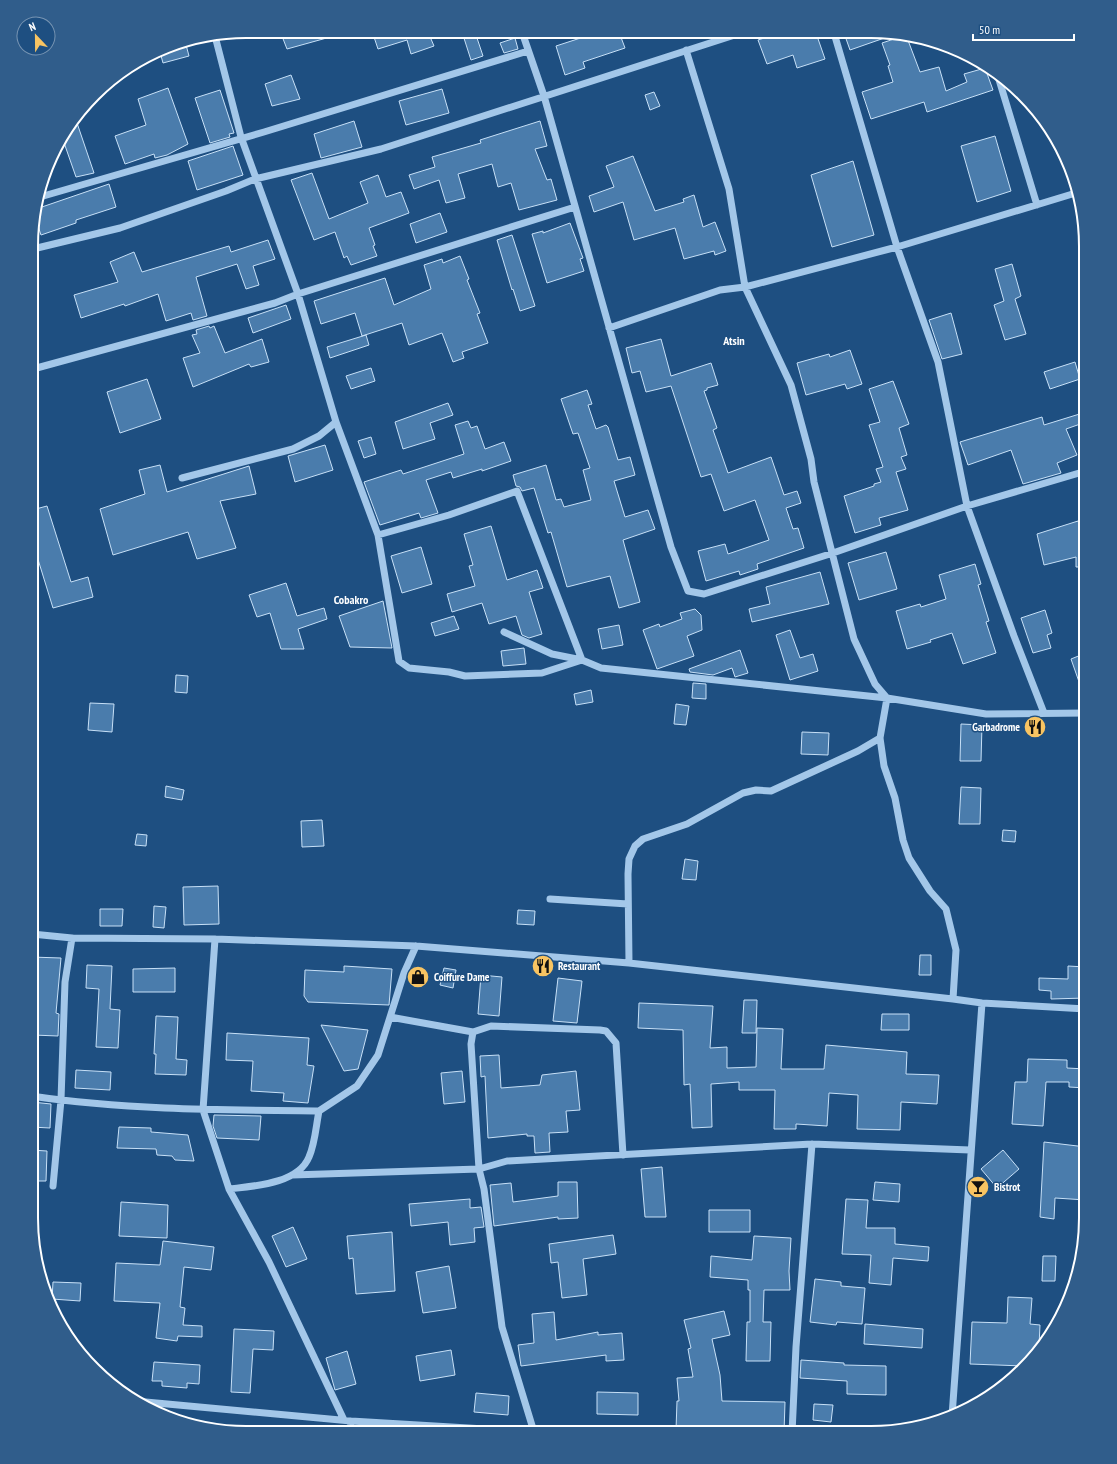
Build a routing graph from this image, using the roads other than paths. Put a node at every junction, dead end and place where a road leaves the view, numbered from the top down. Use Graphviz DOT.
graph roads {
  1 [pos="524,38"];
  2 [pos="725,38"];
  3 [pos="835,38"];
  4 [pos="216,40"];
  5 [pos="686,50"];
  6 [pos="528,51"];
  7 [pos="1000,83"];
  8 [pos="544,96"];
  9 [pos="240,137"];
  10 [pos="255,179"];
  11 [pos="1072,194"];
  12 [pos="44,196"];
  13 [pos="1037,205"];
  14 [pos="575,207"];
  15 [pos="897,247"];
  16 [pos="38,248"];
  17 [pos="745,287"];
  18 [pos="298,294"];
  19 [pos="609,328"];
  20 [pos="38,368"];
  21 [pos="336,422"];
  22 [pos="1079,473"];
  23 [pos="182,478"];
  24 [pos="967,506"];
  25 [pos="378,535"];
  26 [pos="833,553"];
  27 [pos="504,632"];
  28 [pos="582,660"];
  29 [pos="887,698"];
  30 [pos="1044,713"];
  31 [pos="1079,713"];
  32 [pos="880,738"];
  33 [pos="550,899"];
  34 [pos="628,904"];
  35 [pos="38,935"];
  36 [pos="72,938"];
  37 [pos="215,939"];
  38 [pos="416,946"];
  39 [pos="629,963"];
  40 [pos="953,998"];
  41 [pos="982,1003"];
  42 [pos="1079,1009"];
  43 [pos="390,1017"];
  44 [pos="473,1032"];
  45 [pos="38,1097"];
  46 [pos="61,1100"];
  47 [pos="203,1110"];
  48 [pos="319,1111"];
  49 [pos="812,1144"];
  50 [pos="970,1150"];
  51 [pos="623,1155"];
  52 [pos="479,1169"];
  53 [pos="292,1175"];
  54 [pos="53,1186"];
  55 [pos="229,1188"];
  56 [pos="149,1402"];
  57 [pos="952,1409"];
  58 [pos="347,1421"];
  59 [pos="348,1426"];
  60 [pos="432,1426"];
  61 [pos="533,1426"];
  62 [pos="792,1426"];
  1 -- 6 [label="street"];
  2 -- 5 [label="street"];
  3 -- 15 [label="street"];
  4 -- 9 [label="street"];
  5 -- 8 [label="street"];
  5 -- 17 [label="street"];
  6 -- 8 [label="street"];
  6 -- 9 [label="street"];
  7 -- 13 [label="street"];
  8 -- 10 [label="street"];
  8 -- 14 [label="street"];
  9 -- 10 [label="street"];
  9 -- 12 [label="street"];
  10 -- 16 [label="street"];
  10 -- 18 [label="street"];
  11 -- 13 [label="street"];
  13 -- 15 [label="street"];
  14 -- 18 [label="street"];
  14 -- 19 [label="street"];
  15 -- 17 [label="street"];
  15 -- 24 [label="street"];
  17 -- 19 [label="street"];
  17 -- 26 [label="street"];
  18 -- 20 [label="street"];
  18 -- 21 [label="street"];
  19 -- 26 [label="street"];
  21 -- 23 [label="street"];
  21 -- 25 [label="street"];
  22 -- 24 [label="street"];
  24 -- 26 [label="street"];
  24 -- 30 [label="street"];
  25 -- 28 [label="street"];
  25 -- 28 [label="street"];
  26 -- 29 [label="street"];
  27 -- 28 [label="street"];
  28 -- 29 [label="street"];
  29 -- 30 [label="street"];
  29 -- 32 [label="street"];
  30 -- 31 [label="street"];
  32 -- 34 [label="street"];
  32 -- 40 [label="street"];
  33 -- 34 [label="street"];
  34 -- 39 [label="street"];
  35 -- 36 [label="street"];
  36 -- 37 [label="street"];
  36 -- 46 [label="street"];
  37 -- 38 [label="street"];
  37 -- 47 [label="street"];
  38 -- 39 [label="street"];
  38 -- 43 [label="street"];
  39 -- 40 [label="street"];
  40 -- 41 [label="street"];
  41 -- 42 [label="street"];
  41 -- 50 [label="street"];
  43 -- 44 [label="street"];
  43 -- 48 [label="street"];
  44 -- 51 [label="street"];
  44 -- 52 [label="street"];
  45 -- 46 [label="street"];
  46 -- 47 [label="street"];
  46 -- 54 [label="street"];
  47 -- 48 [label="street"];
  47 -- 55 [label="street"];
  48 -- 53 [label="street"];
  49 -- 50 [label="street"];
  49 -- 51 [label="street"];
  49 -- 62 [label="street"];
  50 -- 57 [label="street"];
  51 -- 52 [label="street"];
  52 -- 53 [label="street"];
  52 -- 61 [label="street"];
  53 -- 55 [label="street"];
  55 -- 58 [label="street"];
  56 -- 58 [label="street"];
  58 -- 59 [label="street"];
  58 -- 60 [label="street"];
}
